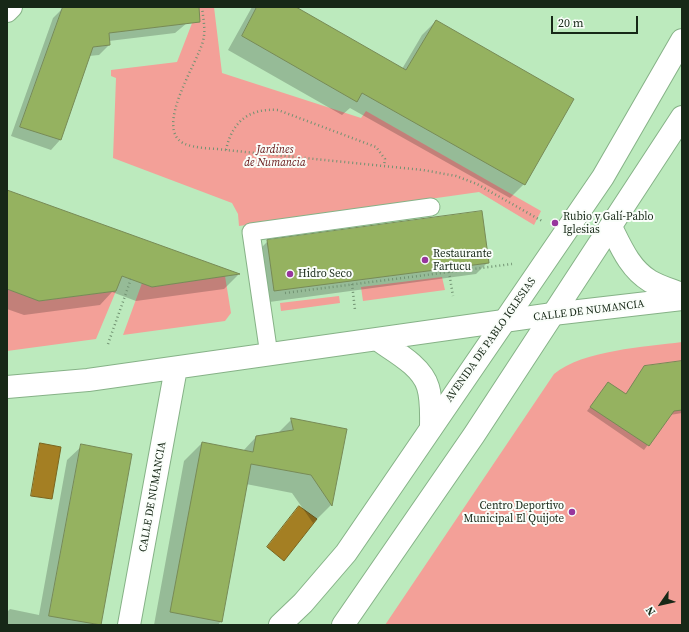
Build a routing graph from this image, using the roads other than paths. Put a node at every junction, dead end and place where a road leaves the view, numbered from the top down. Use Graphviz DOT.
graph roads {
  1 [pos="11,7"];
  2 [pos="7,11"];
  3 [pos="682,40"];
  4 [pos="682,117"];
  5 [pos="431,207"];
  6 [pos="611,227"];
  7 [pos="682,294"];
  8 [pos="682,299"];
  9 [pos="553,314"];
  10 [pos="503,322"];
  11 [pos="378,340"];
  12 [pos="269,355"];
  13 [pos="176,368"];
  14 [pos="7,387"];
  15 [pos="431,428"];
  16 [pos="129,625"];
  17 [pos="280,625"];
  18 [pos="343,625"];
  1 -- 2 [label="street"];
  3 -- 10 [label="street, AVENIDA DE PABLO IGLESIAS"];
  4 -- 6 [label="street"];
  5 -- 12 [label="lane"];
  6 -- 7 [label="street"];
  6 -- 9 [label="street"];
  8 -- 9 [label="street, CALLE DE NUMANCIA"];
  9 -- 10 [label="street, CALLE DE NUMANCIA"];
  9 -- 18 [label="street"];
  10 -- 11 [label="street, CALLE DE NUMANCIA"];
  10 -- 15 [label="street, AVENIDA DE PABLO IGLESIAS"];
  11 -- 12 [label="street, CALLE DE NUMANCIA"];
  11 -- 15 [label="street"];
  12 -- 13 [label="street, CALLE DE NUMANCIA"];
  13 -- 14 [label="street, CALLE DE NUMANCIA"];
  13 -- 16 [label="street, CALLE DE NUMANCIA"];
  15 -- 17 [label="street, AVENIDA DE PABLO IGLESIAS"];
}
